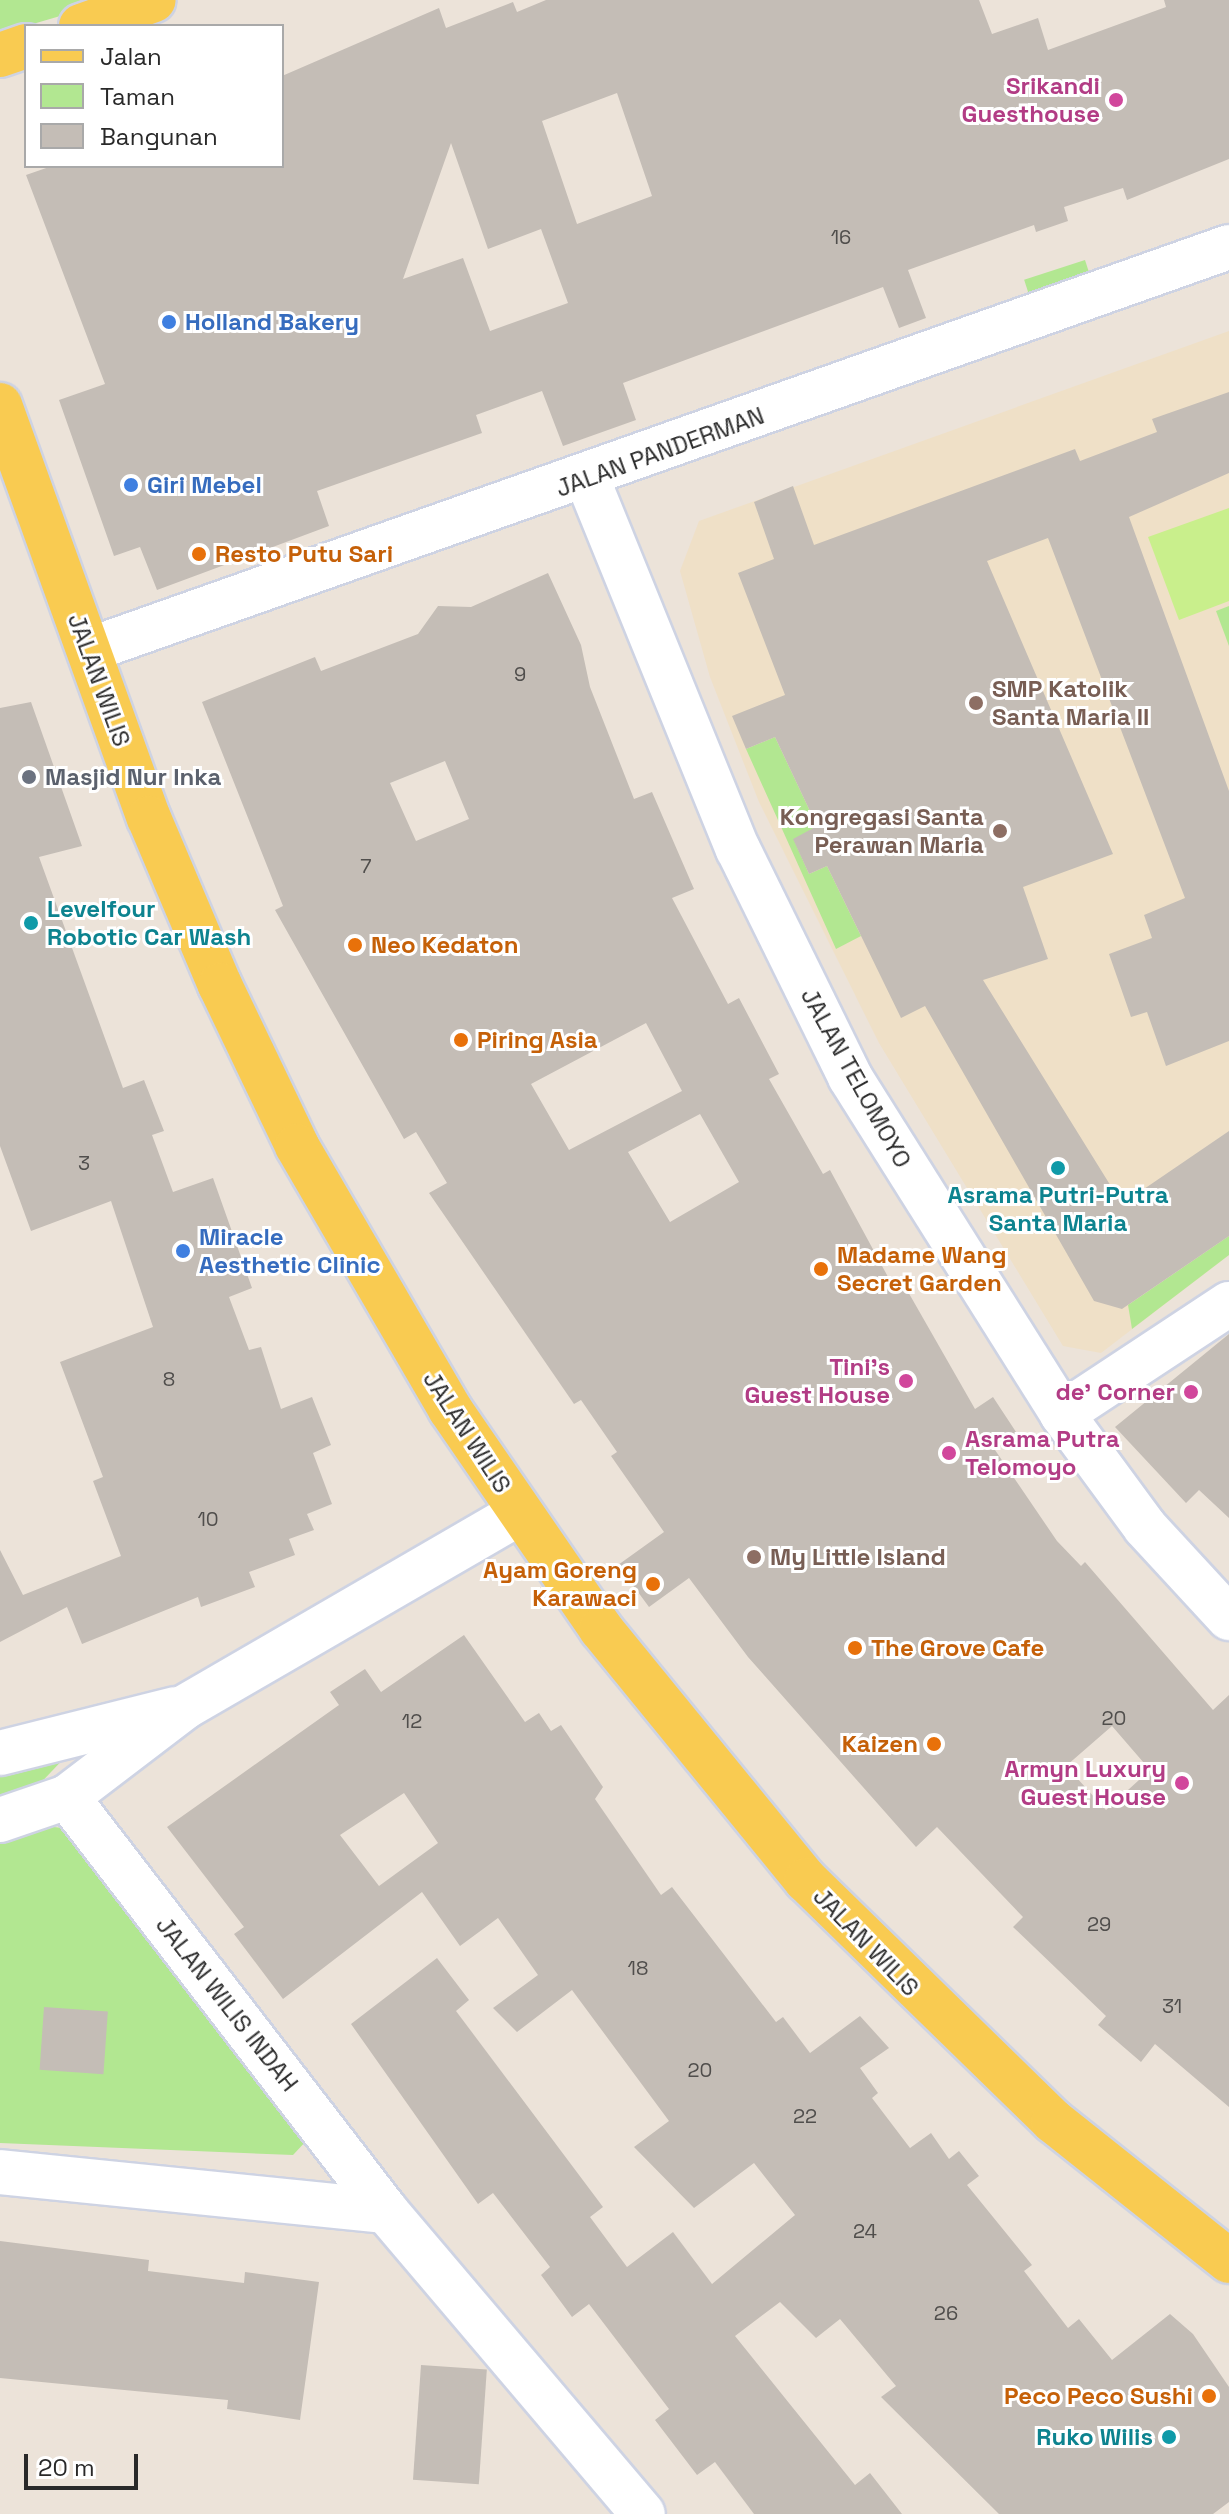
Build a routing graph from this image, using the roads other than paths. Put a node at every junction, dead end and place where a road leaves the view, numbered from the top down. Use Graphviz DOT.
graph roads {
  1 [pos="154,0"];
  2 [pos="87,24"];
  3 [pos="24,47"];
  4 [pos="0,55"];
  5 [pos="1229,247"];
  6 [pos="0,405"];
  7 [pos="587,478"];
  8 [pos="89,650"];
  9 [pos="1229,1304"];
  10 [pos="1062,1414"];
  11 [pos="519,1513"];
  12 [pos="1229,1618"];
  13 [pos="185,1707"];
  14 [pos="0,1753"];
  15 [pos="67,1797"];
  16 [pos="0,1820"];
  17 [pos="0,2172"];
  18 [pos="386,2211"];
  19 [pos="1229,2261"];
  20 [pos="643,2514"];
  1 -- 2 [label="main road"];
  3 -- 4 [label="main road"];
  5 -- 7 [label="street, JALAN PANDERMAN"];
  6 -- 8 [label="main road, JALAN WILIS"];
  7 -- 8 [label="street, JALAN PANDERMAN"];
  7 -- 10 [label="street, JALAN TELOMOYO"];
  8 -- 11 [label="main road, JALAN WILIS"];
  9 -- 10 [label="street"];
  10 -- 12 [label="street, JALAN TELOMOYO"];
  11 -- 13 [label="street"];
  11 -- 19 [label="main road, JALAN WILIS"];
  13 -- 14 [label="street"];
  13 -- 15 [label="street"];
  15 -- 16 [label="street"];
  15 -- 18 [label="street, JALAN WILIS INDAH"];
  17 -- 18 [label="street"];
  18 -- 20 [label="street, JALAN WILIS INDAH"];
}
